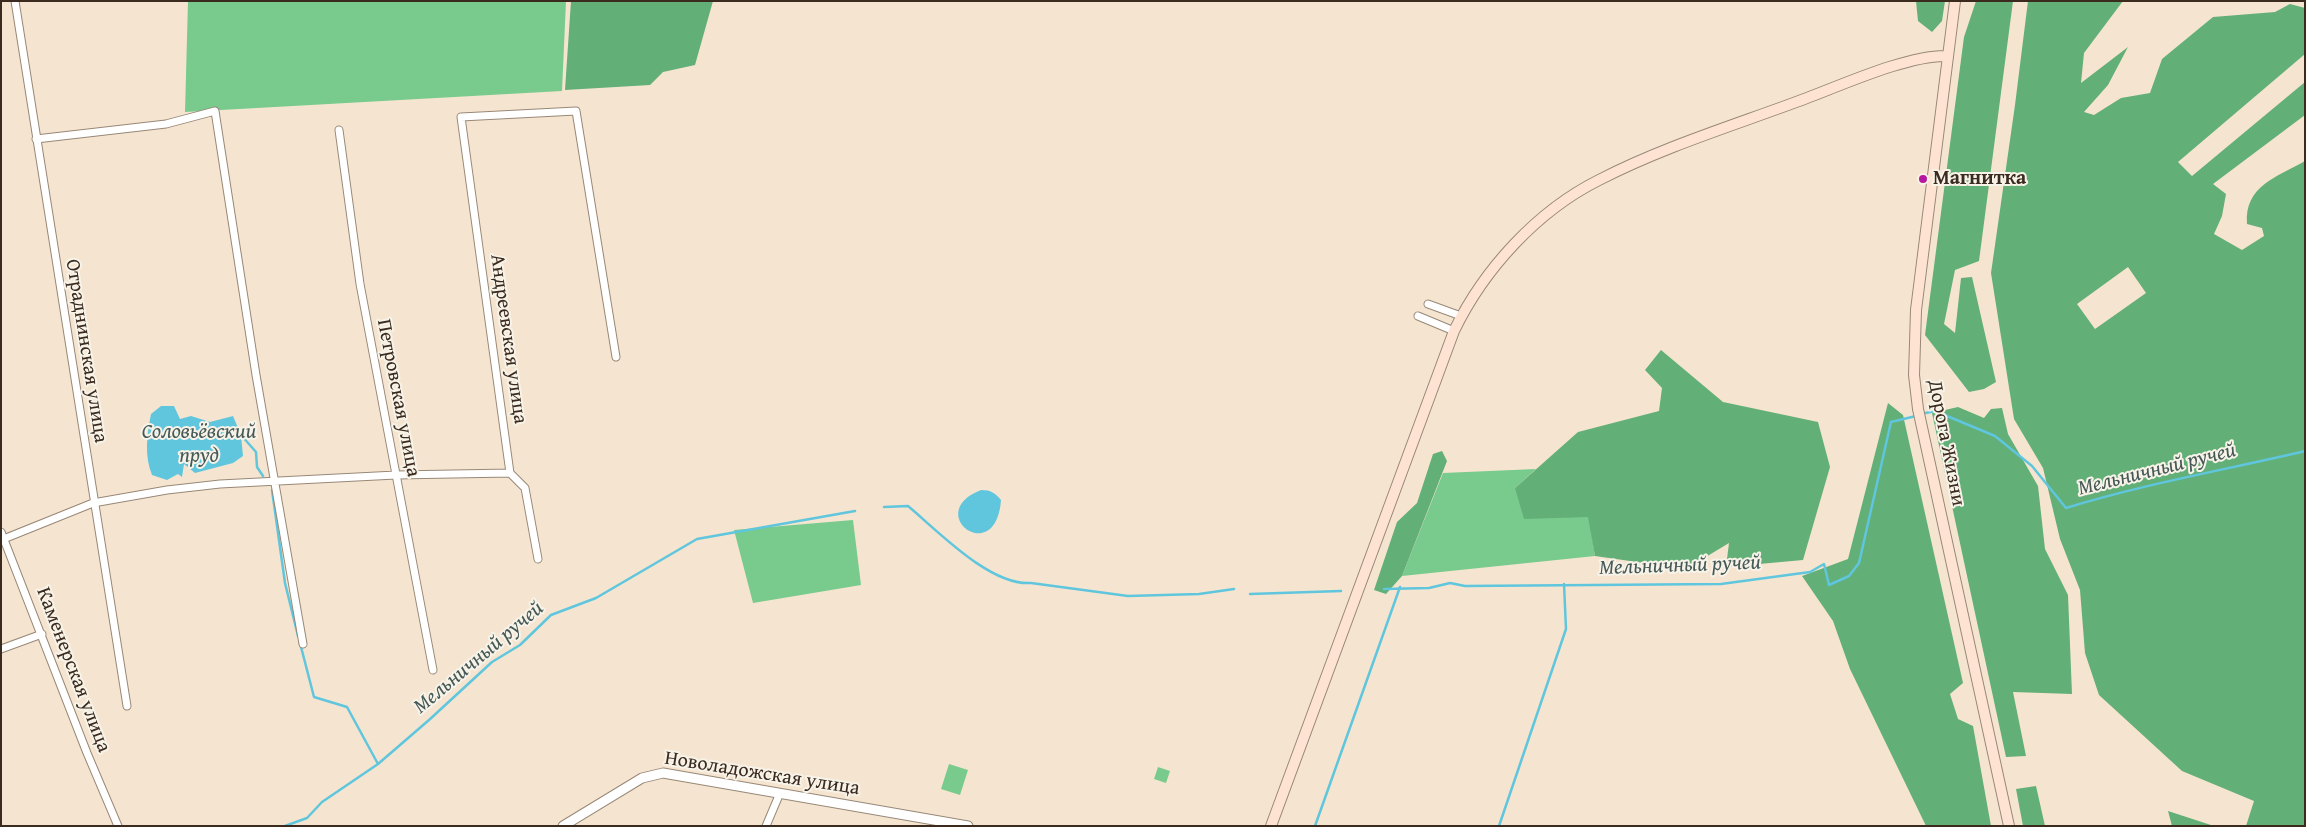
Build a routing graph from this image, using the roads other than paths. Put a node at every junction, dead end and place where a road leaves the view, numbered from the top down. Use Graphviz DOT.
graph roads {
  1 [pos="15,1"];
  2 [pos="1955,1"];
  3 [pos="1948,56"];
  4 [pos="339,130"];
  5 [pos="36,139"];
  6 [pos="1428,304"];
  7 [pos="1418,316"];
  8 [pos="1461,316"];
  9 [pos="1454,331"];
  10 [pos="616,357"];
  11 [pos="510,473"];
  12 [pos="396,475"];
  13 [pos="277,482"];
  14 [pos="93,503"];
  15 [pos="2,537"];
  16 [pos="538,559"];
  17 [pos="42,634"];
  18 [pos="303,644"];
  19 [pos="1,649"];
  20 [pos="433,670"];
  21 [pos="127,706"];
  22 [pos="780,793"];
  23 [pos="116,823"];
  24 [pos="563,826"];
  25 [pos="766,826"];
  26 [pos="968,826"];
  27 [pos="1271,826"];
  28 [pos="2009,826"];
  1 -- 5 [label="street, Отраднинская улица"];
  2 -- 3 [label="main road, Дорога Жизни"];
  3 -- 8 [label="main road"];
  3 -- 28 [label="main road, Дорога Жизни"];
  4 -- 12 [label="street, Петровская улица"];
  5 -- 13 [label="street"];
  5 -- 14 [label="street, Отраднинская улица"];
  6 -- 8 [label="street"];
  7 -- 9 [label="street"];
  8 -- 9 [label="main road"];
  9 -- 27 [label="main road"];
  10 -- 11 [label="street, Андреевская улица"];
  11 -- 12 [label="street"];
  11 -- 16 [label="street"];
  12 -- 13 [label="street"];
  12 -- 20 [label="street, Петровская улица"];
  13 -- 14 [label="street"];
  13 -- 18 [label="street"];
  14 -- 15 [label="street"];
  14 -- 21 [label="street, Отраднинская улица"];
  15 -- 17 [label="street, Каменерская улица"];
  17 -- 19 [label="street"];
  17 -- 23 [label="street, Каменерская улица"];
  22 -- 24 [label="street, Новоладожская улица"];
  22 -- 25 [label="street"];
  22 -- 26 [label="street, Новоладожская улица"];
}
